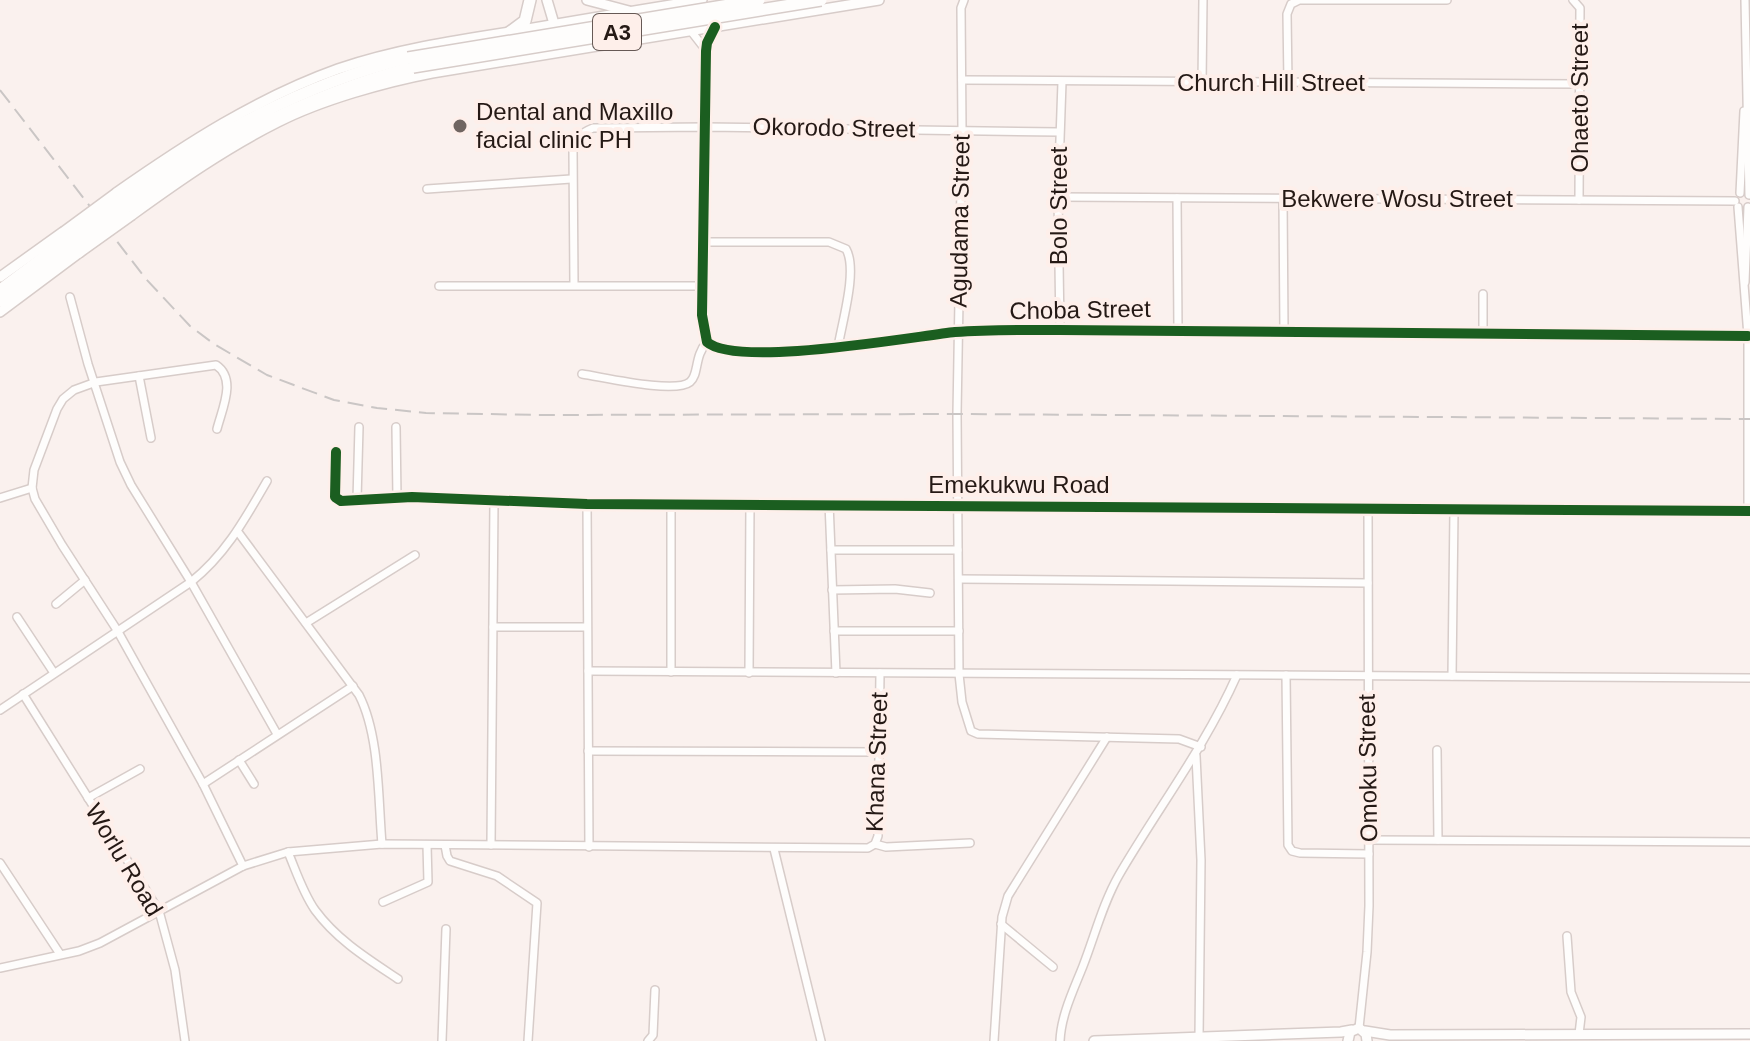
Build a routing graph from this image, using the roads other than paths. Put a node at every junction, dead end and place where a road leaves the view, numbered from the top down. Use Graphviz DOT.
graph roads {
  1 [pos="530,0"];
  2 [pos="547,0"];
  3 [pos="587,0"];
  4 [pos="702,0"];
  5 [pos="759,0"];
  6 [pos="821,0"];
  7 [pos="879,0"];
  8 [pos="956,0"];
  9 [pos="1203,0"];
  10 [pos="1320,0"];
  11 [pos="1447,0"];
  12 [pos="1573,0"];
  13 [pos="1745,0"];
  14 [pos="962,4"];
  15 [pos="630,12"];
  16 [pos="555,24"];
  17 [pos="715,27"];
  18 [pos="691,31"];
  19 [pos="510,32"];
  20 [pos="636,40"];
  21 [pos="706,51"];
  22 [pos="560,52"];
  23 [pos="410,63"];
  24 [pos="962,80"];
  25 [pos="1062,82"];
  26 [pos="1202,83"];
  27 [pos="1288,83"];
  28 [pos="1581,84"];
  29 [pos="706,127"];
  30 [pos="962,129"];
  31 [pos="1059,132"];
  32 [pos="571,179"];
  33 [pos="427,189"];
  34 [pos="1058,197"];
  35 [pos="1177,198"];
  36 [pos="1283,199"];
  37 [pos="1742,199"];
  38 [pos="1579,200"];
  39 [pos="123,204"];
  40 [pos="1749,206"];
  41 [pos="71,242"];
  42 [pos="703,242"];
  43 [pos="0,277"];
  44 [pos="574,285"];
  45 [pos="439,286"];
  46 [pos="702,286"];
  47 [pos="1744,288"];
  48 [pos="0,290"];
  49 [pos="1483,294"];
  50 [pos="70,297"];
  51 [pos="0,301"];
  52 [pos="0,312"];
  53 [pos="1178,329"];
  54 [pos="1060,330"];
  55 [pos="1284,331"];
  56 [pos="959,332"];
  57 [pos="1483,333"];
  58 [pos="1748,336"];
  59 [pos="707,342"];
  60 [pos="838,347"];
  61 [pos="582,374"];
  62 [pos="139,376"];
  63 [pos="96,382"];
  64 [pos="359,427"];
  65 [pos="396,427"];
  66 [pos="217,429"];
  67 [pos="151,438"];
  68 [pos="336,452"];
  69 [pos="267,481"];
  70 [pos="32,488"];
  71 [pos="0,498"];
  72 [pos="397,498"];
  73 [pos="357,500"];
  74 [pos="494,501"];
  75 [pos="829,503"];
  76 [pos="587,504"];
  77 [pos="671,504"];
  78 [pos="750,504"];
  79 [pos="958,505"];
  80 [pos="1368,508"];
  81 [pos="1454,510"];
  82 [pos="1749,511"];
  83 [pos="238,532"];
  84 [pos="831,550"];
  85 [pos="958,550"];
  86 [pos="415,555"];
  87 [pos="959,579"];
  88 [pos="85,580"];
  89 [pos="191,582"];
  90 [pos="1368,583"];
  91 [pos="832,590"];
  92 [pos="930,593"];
  93 [pos="56,604"];
  94 [pos="17,617"];
  95 [pos="306,623"];
  96 [pos="493,627"];
  97 [pos="587,627"];
  98 [pos="117,630"];
  99 [pos="834,631"];
  100 [pos="959,631"];
  101 [pos="588,671"];
  102 [pos="671,672"];
  103 [pos="54,673"];
  104 [pos="749,673"];
  105 [pos="836,673"];
  106 [pos="880,673"];
  107 [pos="959,674"];
  108 [pos="1237,675"];
  109 [pos="1286,675"];
  110 [pos="1367,676"];
  111 [pos="1452,676"];
  112 [pos="1750,678"];
  113 [pos="353,686"];
  114 [pos="23,694"];
  115 [pos="0,710"];
  116 [pos="277,734"];
  117 [pos="1107,737"];
  118 [pos="1198,750"];
  119 [pos="1437,750"];
  120 [pos="588,751"];
  121 [pos="879,752"];
  122 [pos="239,760"];
  123 [pos="140,769"];
  124 [pos="203,784"];
  125 [pos="254,784"];
  126 [pos="88,798"];
  127 [pos="1369,840"];
  128 [pos="1438,840"];
  129 [pos="1750,842"];
  130 [pos="970,843"];
  131 [pos="382,844"];
  132 [pos="875,844"];
  133 [pos="427,845"];
  134 [pos="445,845"];
  135 [pos="491,845"];
  136 [pos="589,847"];
  137 [pos="774,849"];
  138 [pos="288,852"];
  139 [pos="1369,854"];
  140 [pos="0,863"];
  141 [pos="243,866"];
  142 [pos="9,876"];
  143 [pos="0,884"];
  144 [pos="383,902"];
  145 [pos="159,911"];
  146 [pos="1001,924"];
  147 [pos="446,929"];
  148 [pos="1567,936"];
  149 [pos="60,954"];
  150 [pos="1053,967"];
  151 [pos="0,968"];
  152 [pos="398,979"];
  153 [pos="655,990"];
  154 [pos="1361,1033"];
  155 [pos="1579,1034"];
  156 [pos="1750,1034"];
  157 [pos="1199,1037"];
  158 [pos="185,1041"];
  159 [pos="442,1041"];
  160 [pos="528,1041"];
  161 [pos="648,1041"];
  162 [pos="821,1041"];
  163 [pos="994,1041"];
  164 [pos="1060,1041"];
  165 [pos="1094,1041"];
  166 [pos="1348,1041"];
  1 -- 19 [label="highway"];
  2 -- 16 [label="main road"];
  3 -- 15 [label="main road"];
  4 -- 15 [label="main road"];
  5 -- 23 [label="highway, A3, bridge"];
  6 -- 23 [label="highway, A3, bridge"];
  7 -- 17 [label="main road"];
  8 -- 14 [label="street"];
  9 -- 26 [label="street"];
  10 -- 11 [label="street"];
  10 -- 27 [label="street"];
  12 -- 28 [label="street, Ohaeto Street"];
  13 -- 37 [label="street"];
  14 -- 24 [label="street, Agudama Street"];
  15 -- 16 [label="main road"];
  15 -- 20 [label="main road"];
  16 -- 19 [label="main road"];
  16 -- 22 [label="main road"];
  17 -- 18 [label="main road"];
  17 -- 21 [label="street"];
  18 -- 20 [label="main road"];
  18 -- 21 [label="street"];
  19 -- 39 [label="main road"];
  20 -- 22 [label="main road"];
  21 -- 29 [label="street"];
  22 -- 39 [label="main road"];
  23 -- 39 [label="highway, A3"];
  24 -- 25 [label="street, Church Hill Street"];
  24 -- 30 [label="street, Agudama Street"];
  25 -- 26 [label="street, Church Hill Street"];
  25 -- 31 [label="street, Bolo Street"];
  26 -- 27 [label="street, Church Hill Street"];
  27 -- 28 [label="street, Church Hill Street"];
  28 -- 38 [label="street, Ohaeto Street"];
  29 -- 30 [label="street, Okorodo Street"];
  29 -- 32 [label="street, Okorodo Street"];
  29 -- 42 [label="street"];
  30 -- 31 [label="street, Okorodo Street"];
  30 -- 56 [label="street, Agudama Street"];
  31 -- 34 [label="street, Bolo Street"];
  32 -- 33 [label="street"];
  32 -- 44 [label="street"];
  34 -- 35 [label="street, Bekwere Wosu Street"];
  34 -- 54 [label="street, Bolo Street"];
  35 -- 36 [label="street, Bekwere Wosu Street"];
  35 -- 53 [label="street"];
  36 -- 38 [label="street, Bekwere Wosu Street"];
  36 -- 55 [label="street"];
  37 -- 38 [label="street, Bekwere Wosu Street"];
  37 -- 40 [label="street, Bekwere Wosu Street"];
  37 -- 47 [label="street"];
  39 -- 41 [label="highway, A3, bridge"];
  39 -- 41 [label="main road, bridge"];
  40 -- 47 [label="street"];
  41 -- 43 [label="main road"];
  41 -- 48 [label="highway, A3"];
  41 -- 51 [label="highway, A3"];
  41 -- 52 [label="main road"];
  42 -- 46 [label="street"];
  42 -- 60 [label="street"];
  44 -- 45 [label="street"];
  44 -- 46 [label="street"];
  46 -- 59 [label="street"];
  47 -- 58 [label="street"];
  49 -- 57 [label="street"];
  50 -- 63 [label="street"];
  53 -- 54 [label="street, Choba Street"];
  53 -- 55 [label="street, Choba Street"];
  54 -- 56 [label="street, Choba Street"];
  55 -- 57 [label="street, Choba Street"];
  56 -- 60 [label="street, Choba Street"];
  56 -- 79 [label="street, Agudama Street"];
  57 -- 58 [label="street, Choba Street"];
  58 -- 82 [label="street"];
  59 -- 60 [label="street, Choba Street"];
  59 -- 61 [label="street"];
  62 -- 63 [label="street"];
  62 -- 66 [label="street"];
  62 -- 67 [label="street"];
  63 -- 70 [label="street"];
  63 -- 89 [label="street"];
  64 -- 73 [label="street"];
  65 -- 72 [label="street"];
  68 -- 73 [label="street"];
  69 -- 83 [label="street"];
  70 -- 71 [label="street"];
  70 -- 88 [label="street"];
  72 -- 73 [label="street, Emekukwu Road"];
  72 -- 74 [label="street, Emekukwu Road"];
  74 -- 76 [label="street, Emekukwu Road"];
  74 -- 96 [label="street"];
  75 -- 78 [label="street, Emekukwu Road"];
  75 -- 79 [label="street, Emekukwu Road"];
  75 -- 84 [label="street"];
  76 -- 77 [label="street, Emekukwu Road"];
  76 -- 97 [label="street"];
  77 -- 78 [label="street, Emekukwu Road"];
  77 -- 102 [label="street"];
  78 -- 104 [label="street"];
  79 -- 80 [label="street, Emekukwu Road"];
  79 -- 85 [label="street, Agudama Street"];
  80 -- 81 [label="street, Emekukwu Road"];
  80 -- 90 [label="street, Omoku Street"];
  81 -- 82 [label="street, Emekukwu Road"];
  81 -- 111 [label="street"];
  83 -- 89 [label="street"];
  83 -- 95 [label="street"];
  84 -- 85 [label="street"];
  84 -- 91 [label="street"];
  85 -- 87 [label="street, Agudama Street"];
  86 -- 95 [label="street"];
  87 -- 90 [label="street"];
  87 -- 100 [label="street, Agudama Street"];
  88 -- 93 [label="street"];
  88 -- 98 [label="street"];
  89 -- 98 [label="street"];
  89 -- 116 [label="street"];
  90 -- 110 [label="street, Omoku Street"];
  91 -- 92 [label="street"];
  91 -- 99 [label="street"];
  94 -- 103 [label="street"];
  95 -- 113 [label="street"];
  96 -- 97 [label="street"];
  96 -- 135 [label="street"];
  97 -- 101 [label="street"];
  98 -- 103 [label="street"];
  98 -- 124 [label="street"];
  99 -- 100 [label="street"];
  99 -- 105 [label="street"];
  100 -- 107 [label="street, Agudama Street"];
  101 -- 102 [label="street"];
  101 -- 120 [label="street"];
  102 -- 104 [label="street"];
  103 -- 114 [label="street"];
  104 -- 105 [label="street"];
  105 -- 106 [label="street"];
  106 -- 107 [label="street"];
  106 -- 121 [label="street, Khana Street"];
  107 -- 108 [label="street"];
  107 -- 117 [label="street, Agudama Street"];
  108 -- 109 [label="street"];
  108 -- 118 [label="street"];
  109 -- 110 [label="street"];
  109 -- 139 [label="street"];
  110 -- 111 [label="street"];
  110 -- 127 [label="street, Omoku Street"];
  111 -- 112 [label="street"];
  113 -- 116 [label="street"];
  113 -- 131 [label="street"];
  114 -- 115 [label="street"];
  114 -- 126 [label="street, Worlu Road"];
  116 -- 122 [label="street"];
  117 -- 118 [label="street"];
  117 -- 146 [label="street"];
  118 -- 157 [label="street"];
  118 -- 164 [label="street"];
  119 -- 128 [label="street"];
  120 -- 121 [label="street"];
  120 -- 136 [label="street"];
  121 -- 132 [label="street, Khana Street"];
  122 -- 124 [label="street"];
  122 -- 125 [label="street"];
  123 -- 126 [label="street"];
  124 -- 141 [label="street"];
  126 -- 145 [label="street, Worlu Road"];
  127 -- 128 [label="street"];
  127 -- 139 [label="street, Omoku Street"];
  128 -- 129 [label="street"];
  130 -- 132 [label="street"];
  131 -- 133 [label="street, Khana Street"];
  131 -- 138 [label="street, Khana Street"];
  132 -- 137 [label="street, Khana Street"];
  133 -- 134 [label="street, Khana Street"];
  133 -- 144 [label="street"];
  134 -- 135 [label="street, Khana Street"];
  134 -- 160 [label="street"];
  135 -- 136 [label="street, Khana Street"];
  136 -- 137 [label="street, Khana Street"];
  137 -- 162 [label="street"];
  138 -- 141 [label="street, Khana Street"];
  138 -- 152 [label="street"];
  139 -- 154 [label="street, Omoku Street"];
  140 -- 142 [label="street"];
  141 -- 145 [label="street, Khana Street"];
  142 -- 143 [label="street"];
  142 -- 149 [label="street"];
  145 -- 149 [label="street, Khana Street"];
  145 -- 158 [label="street, Worlu Road"];
  146 -- 150 [label="street"];
  146 -- 163 [label="street"];
  147 -- 159 [label="street"];
  148 -- 155 [label="street"];
  149 -- 151 [label="street, Khana Street"];
  153 -- 161 [label="street"];
  154 -- 155 [label="main road"];
  154 -- 157 [label="main road"];
  154 -- 166 [label="main road"];
  155 -- 156 [label="main road"];
  157 -- 165 [label="main road"];
}
